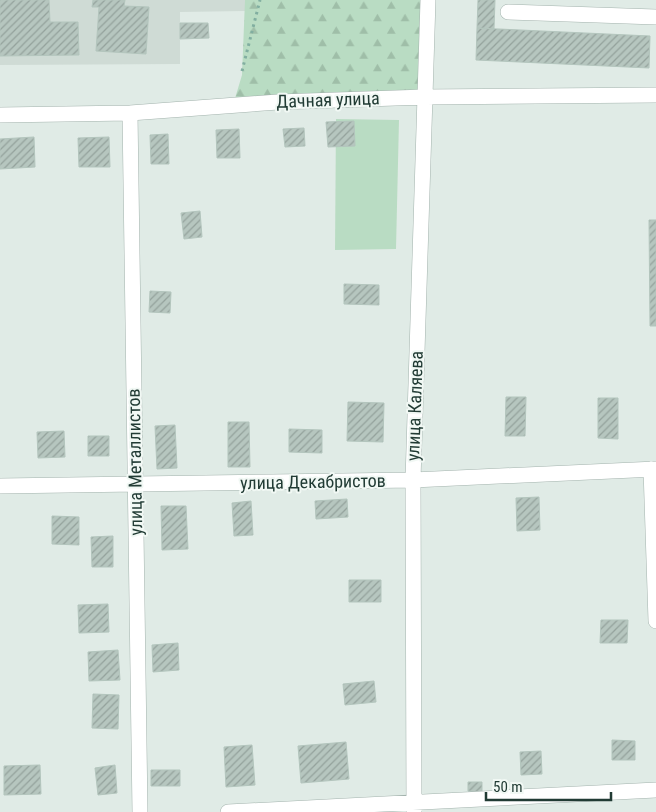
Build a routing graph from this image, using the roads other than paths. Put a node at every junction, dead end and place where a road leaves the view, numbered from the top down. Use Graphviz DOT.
graph roads {
  1 [pos="428,0"];
  2 [pos="508,12"];
  3 [pos="656,17"];
  4 [pos="656,95"];
  5 [pos="425,97"];
  6 [pos="130,112"];
  7 [pos="0,115"];
  8 [pos="653,469"];
  9 [pos="413,480"];
  10 [pos="135,483"];
  11 [pos="0,486"];
  12 [pos="656,621"];
  13 [pos="656,790"];
  14 [pos="414,808"];
  15 [pos="140,812"];
  16 [pos="228,812"];
  1 -- 5 [label="street, улица Каляева"];
  2 -- 3 [label="street"];
  4 -- 5 [label="street, Дачная улица"];
  5 -- 6 [label="street, Дачная улица"];
  5 -- 9 [label="street, улица Каляева"];
  6 -- 7 [label="street, Дачная улица"];
  6 -- 10 [label="street, улица Металлистов"];
  8 -- 9 [label="street, улица Декабристов"];
  8 -- 12 [label="street"];
  9 -- 10 [label="street, улица Декабристов"];
  9 -- 14 [label="street, улица Каляева"];
  10 -- 11 [label="street, улица Декабристов"];
  10 -- 15 [label="street, улица Металлистов"];
  13 -- 14 [label="street"];
  14 -- 16 [label="street"];
}
